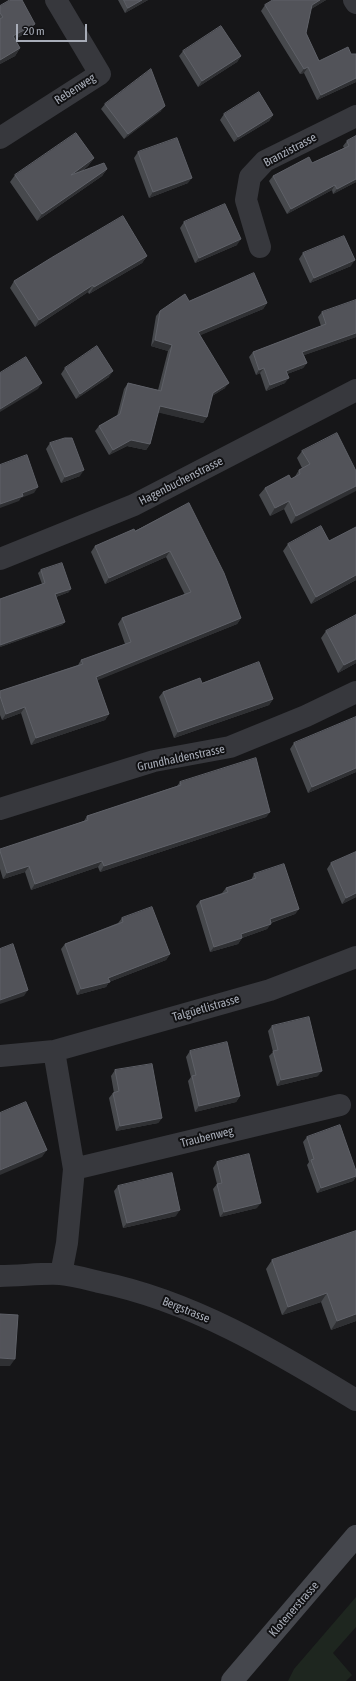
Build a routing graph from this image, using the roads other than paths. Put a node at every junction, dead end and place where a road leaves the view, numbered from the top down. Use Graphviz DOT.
graph roads {
  1 [pos="56,0"];
  2 [pos="354,0"];
  3 [pos="356,3"];
  4 [pos="356,116"];
  5 [pos="0,138"];
  6 [pos="260,247"];
  7 [pos="356,390"];
  8 [pos="0,559"];
  9 [pos="356,692"];
  10 [pos="0,809"];
  11 [pos="356,957"];
  12 [pos="54,1051"];
  13 [pos="0,1056"];
  14 [pos="340,1106"];
  15 [pos="74,1169"];
  16 [pos="62,1274"];
  17 [pos="0,1276"];
  18 [pos="356,1400"];
  19 [pos="356,1536"];
  20 [pos="232,1681"];
  1 -- 5 [label="street, Rebenweg"];
  2 -- 3 [label="street"];
  4 -- 6 [label="street, Branzistrasse"];
  7 -- 8 [label="street, Hagenbuchenstrasse"];
  9 -- 10 [label="street, Grundhaldenstrasse"];
  11 -- 12 [label="street, Talgüetlistrasse"];
  12 -- 13 [label="street, Talgüetlistrasse"];
  12 -- 15 [label="street"];
  14 -- 15 [label="street, Traubenweg"];
  15 -- 16 [label="street"];
  16 -- 17 [label="street, Bergstrasse"];
  16 -- 18 [label="street, Bergstrasse"];
  19 -- 20 [label="main road, Klotenerstrasse"];
}
